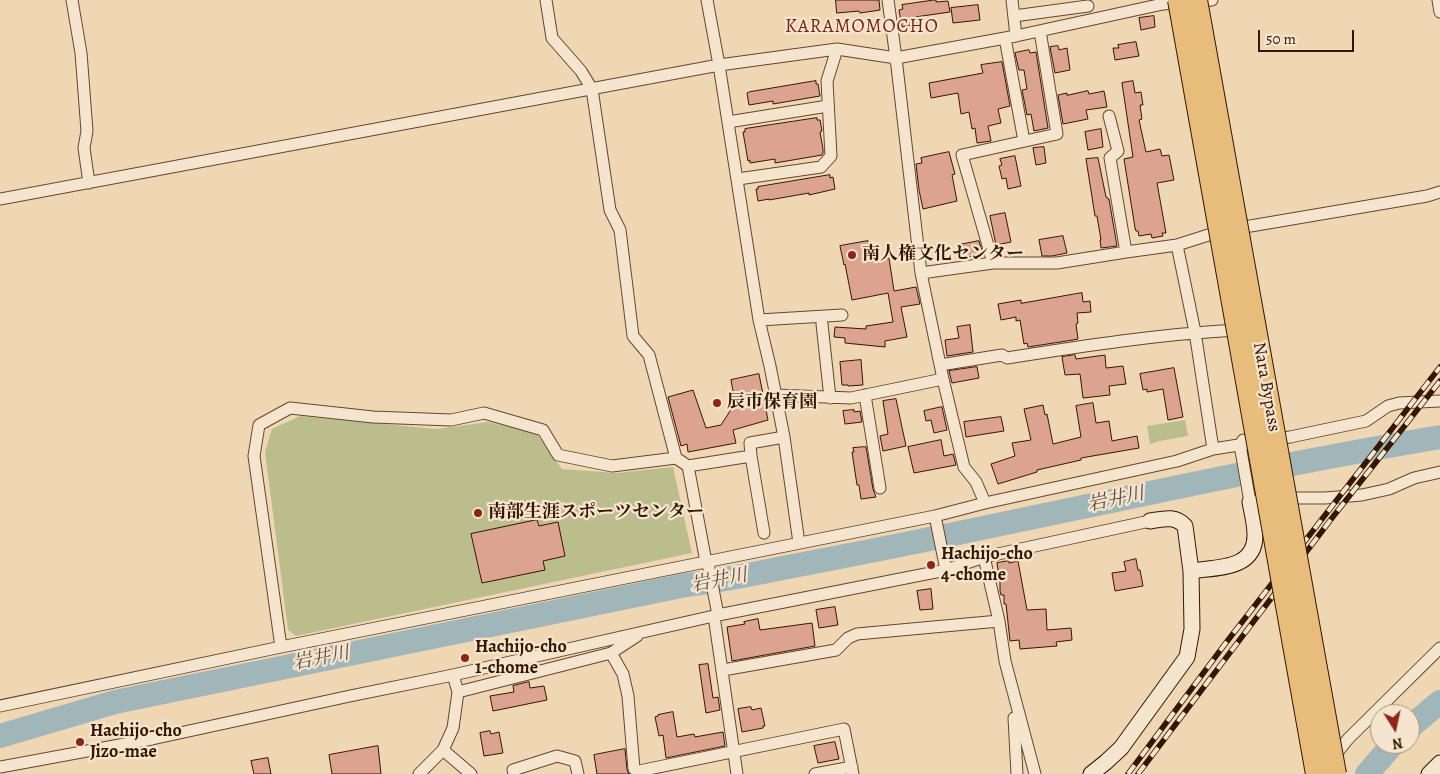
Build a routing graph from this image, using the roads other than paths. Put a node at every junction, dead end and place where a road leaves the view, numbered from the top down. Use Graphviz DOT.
graph roads {
  1 [pos="72,0"];
  2 [pos="546,0"];
  3 [pos="707,0"];
  4 [pos="888,0"];
  5 [pos="1012,0"];
  6 [pos="1212,0"];
  7 [pos="1438,0"];
  8 [pos="1176,1"];
  9 [pos="1088,3"];
  10 [pos="1440,12"];
  11 [pos="1014,16"];
  12 [pos="1090,21"];
  13 [pos="1040,31"];
  14 [pos="1011,37"];
  15 [pos="837,49"];
  16 [pos="896,58"];
  17 [pos="719,65"];
  18 [pos="592,89"];
  19 [pos="828,106"];
  20 [pos="1109,116"];
  21 [pos="728,122"];
  22 [pos="1024,141"];
  23 [pos="738,179"];
  24 [pos="89,183"];
  25 [pos="1440,192"];
  26 [pos="0,199"];
  27 [pos="1221,231"];
  28 [pos="1177,245"];
  29 [pos="1126,252"];
  30 [pos="993,263"];
  31 [pos="921,273"];
  32 [pos="842,315"];
  33 [pos="758,320"];
  34 [pos="822,324"];
  35 [pos="1237,330"];
  36 [pos="1195,332"];
  37 [pos="940,365"];
  38 [pos="943,379"];
  39 [pos="776,395"];
  40 [pos="865,395"];
  41 [pos="830,398"];
  42 [pos="1440,401"];
  43 [pos="784,438"];
  44 [pos="1214,449"];
  45 [pos="1241,449"];
  46 [pos="751,456"];
  47 [pos="676,458"];
  48 [pos="688,466"];
  49 [pos="1440,472"];
  50 [pos="880,488"];
  51 [pos="1249,498"];
  52 [pos="985,503"];
  53 [pos="936,519"];
  54 [pos="1150,521"];
  55 [pos="764,533"];
  56 [pos="799,543"];
  57 [pos="984,557"];
  58 [pos="707,565"];
  59 [pos="945,566"];
  60 [pos="1192,571"];
  61 [pos="717,613"];
  62 [pos="999,621"];
  63 [pos="644,631"];
  64 [pos="281,646"];
  65 [pos="1440,648"];
  66 [pos="611,653"];
  67 [pos="723,670"];
  68 [pos="453,675"];
  69 [pos="458,692"];
  70 [pos="1013,696"];
  71 [pos="0,706"];
  72 [pos="443,750"];
  73 [pos="734,751"];
  74 [pos="1440,763"];
  75 [pos="0,767"];
  76 [pos="853,771"];
  77 [pos="419,774"];
  78 [pos="471,774"];
  79 [pos="514,774"];
  80 [pos="578,774"];
  81 [pos="737,774"];
  82 [pos="816,774"];
  83 [pos="1017,774"];
  84 [pos="1035,774"];
  85 [pos="1090,774"];
  86 [pos="1318,774"];
  87 [pos="1336,774"];
  88 [pos="1429,774"];
  1 -- 24 [label="street"];
  2 -- 18 [label="street"];
  3 -- 17 [label="street"];
  4 -- 16 [label="street"];
  5 -- 11 [label="street"];
  6 -- 8 [label="street"];
  7 -- 10 [label="street"];
  8 -- 12 [label="street"];
  8 -- 27 [label="street"];
  8 -- 86 [label="highway, Nara Bypass, bridge"];
  8 -- 87 [label="highway, Nara Bypass, bridge"];
  9 -- 11 [label="street"];
  9 -- 12 [label="street"];
  11 -- 14 [label="street"];
  12 -- 13 [label="street"];
  13 -- 14 [label="street"];
  13 -- 22 [label="street"];
  14 -- 16 [label="street"];
  14 -- 22 [label="street"];
  15 -- 16 [label="street"];
  15 -- 17 [label="street"];
  15 -- 19 [label="street"];
  16 -- 31 [label="street"];
  17 -- 18 [label="street"];
  17 -- 21 [label="street"];
  18 -- 24 [label="street"];
  18 -- 47 [label="street"];
  19 -- 21 [label="street"];
  19 -- 23 [label="street"];
  20 -- 29 [label="street"];
  21 -- 23 [label="street"];
  22 -- 30 [label="street"];
  23 -- 33 [label="street"];
  24 -- 26 [label="street"];
  25 -- 27 [label="street"];
  27 -- 28 [label="street"];
  27 -- 35 [label="street"];
  28 -- 29 [label="street"];
  28 -- 36 [label="street"];
  29 -- 30 [label="street"];
  30 -- 31 [label="street"];
  31 -- 37 [label="street"];
  32 -- 33 [label="street"];
  33 -- 39 [label="street"];
  34 -- 41 [label="street"];
  35 -- 36 [label="street"];
  35 -- 45 [label="street"];
  36 -- 37 [label="street"];
  36 -- 44 [label="street"];
  37 -- 38 [label="street"];
  38 -- 40 [label="street"];
  38 -- 52 [label="street"];
  39 -- 41 [label="street"];
  39 -- 43 [label="street"];
  40 -- 41 [label="street"];
  40 -- 50 [label="street"];
  42 -- 45 [label="street"];
  43 -- 46 [label="street"];
  43 -- 56 [label="street"];
  44 -- 45 [label="street"];
  44 -- 52 [label="street"];
  45 -- 51 [label="street"];
  46 -- 48 [label="street"];
  46 -- 55 [label="street"];
  47 -- 48 [label="street"];
  47 -- 64 [label="street"];
  48 -- 58 [label="street"];
  49 -- 51 [label="street"];
  51 -- 60 [label="street"];
  52 -- 53 [label="street"];
  53 -- 56 [label="street"];
  53 -- 59 [label="street"];
  54 -- 57 [label="street"];
  54 -- 60 [label="street"];
  56 -- 58 [label="street"];
  57 -- 59 [label="street"];
  57 -- 62 [label="street"];
  58 -- 61 [label="street"];
  58 -- 64 [label="street"];
  59 -- 61 [label="street"];
  60 -- 85 [label="street"];
  61 -- 63 [label="street"];
  61 -- 67 [label="street"];
  62 -- 67 [label="street"];
  62 -- 70 [label="street"];
  63 -- 66 [label="street"];
  63 -- 68 [label="street"];
  64 -- 71 [label="street"];
  65 -- 86 [label="street"];
  66 -- 69 [label="street"];
  66 -- 73 [label="street"];
  67 -- 73 [label="street"];
  68 -- 69 [label="street"];
  68 -- 75 [label="street"];
  69 -- 72 [label="street"];
  70 -- 83 [label="street"];
  70 -- 84 [label="street"];
  72 -- 77 [label="street"];
  72 -- 78 [label="street"];
  73 -- 76 [label="street"];
  73 -- 81 [label="street"];
  74 -- 88 [label="street"];
  76 -- 82 [label="street"];
  79 -- 80 [label="street"];
}
